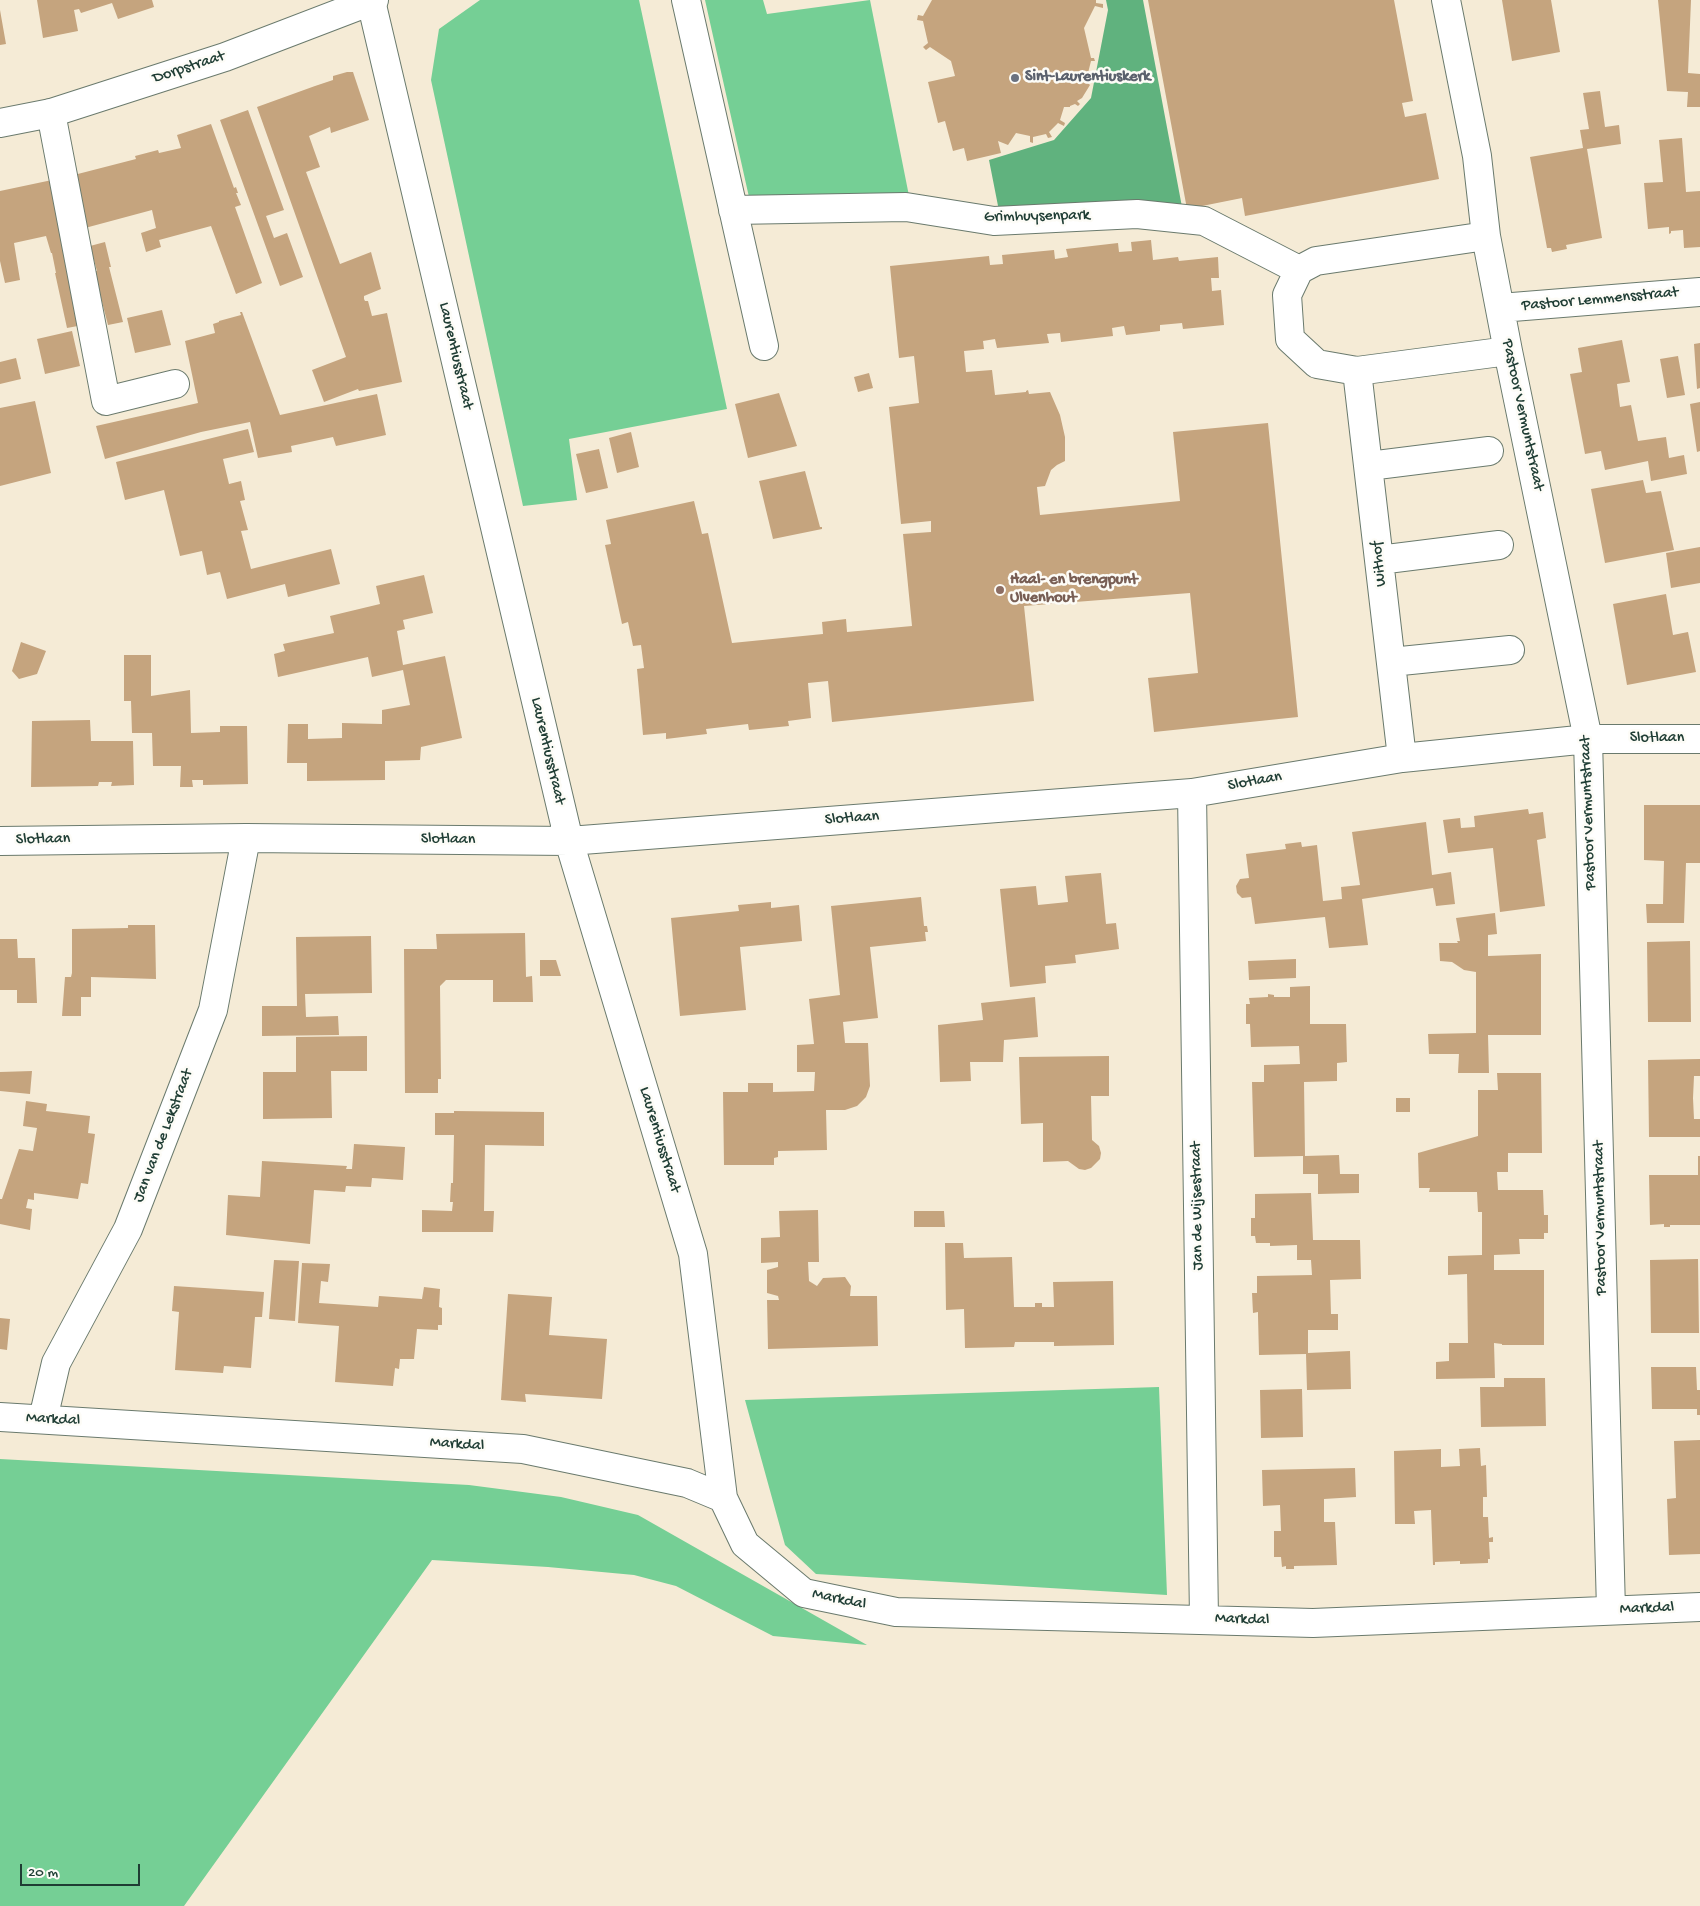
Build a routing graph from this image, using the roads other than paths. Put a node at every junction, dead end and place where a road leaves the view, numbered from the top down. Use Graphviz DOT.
graph roads {
  1 [pos="686,0"];
  2 [pos="1446,0"];
  3 [pos="372,1"];
  4 [pos="51,113"];
  5 [pos="0,123"];
  6 [pos="733,210"];
  7 [pos="1486,236"];
  8 [pos="1299,270"];
  9 [pos="1700,292"];
  10 [pos="1500,308"];
  11 [pos="764,346"];
  12 [pos="1508,350"];
  13 [pos="1357,371"];
  14 [pos="175,384"];
  15 [pos="1489,452"];
  16 [pos="1369,466"];
  17 [pos="1499,545"];
  18 [pos="1379,560"];
  19 [pos="1510,650"];
  20 [pos="1391,662"];
  21 [pos="1700,739"];
  22 [pos="1588,740"];
  23 [pos="1402,758"];
  24 [pos="1192,793"];
  25 [pos="246,838"];
  26 [pos="0,841"];
  27 [pos="569,841"];
  28 [pos="0,1417"];
  29 [pos="43,1419"];
  30 [pos="723,1498"];
  31 [pos="1700,1607"];
  32 [pos="1611,1610"];
  33 [pos="1204,1619"];
  1 -- 6 [label="street"];
  2 -- 7 [label="street, Pastoor Vermuntstraat"];
  3 -- 4 [label="street, Dorpstraat"];
  3 -- 27 [label="street, Laurentiusstraat"];
  4 -- 5 [label="street, Dorpstraat"];
  4 -- 14 [label="street"];
  6 -- 8 [label="street, Grimhuysenpark"];
  6 -- 11 [label="street"];
  7 -- 8 [label="street"];
  7 -- 10 [label="street, Pastoor Vermuntstraat"];
  8 -- 13 [label="street"];
  9 -- 10 [label="street, Pastoor Lemmensstraat"];
  10 -- 12 [label="street, Pastoor Vermuntstraat"];
  12 -- 13 [label="street"];
  12 -- 22 [label="street, Pastoor Vermuntstraat"];
  13 -- 16 [label="street, Withof"];
  15 -- 16 [label="street"];
  16 -- 18 [label="street, Withof"];
  17 -- 18 [label="street"];
  18 -- 20 [label="street, Withof"];
  19 -- 20 [label="street"];
  20 -- 23 [label="street, Withof"];
  21 -- 22 [label="street, Slotlaan"];
  22 -- 23 [label="street, Slotlaan"];
  22 -- 32 [label="street, Pastoor Vermuntstraat"];
  23 -- 24 [label="street, Slotlaan"];
  24 -- 27 [label="street, Slotlaan"];
  24 -- 33 [label="street, Jan de Wijsestraat"];
  25 -- 26 [label="street, Slotlaan"];
  25 -- 27 [label="street, Slotlaan"];
  25 -- 29 [label="street, Jan van de Lekstraat"];
  27 -- 30 [label="street, Laurentiusstraat"];
  28 -- 29 [label="street, Markdal"];
  29 -- 30 [label="street, Markdal"];
  30 -- 33 [label="street, Markdal"];
  31 -- 32 [label="street, Markdal"];
  32 -- 33 [label="street, Markdal"];
}
